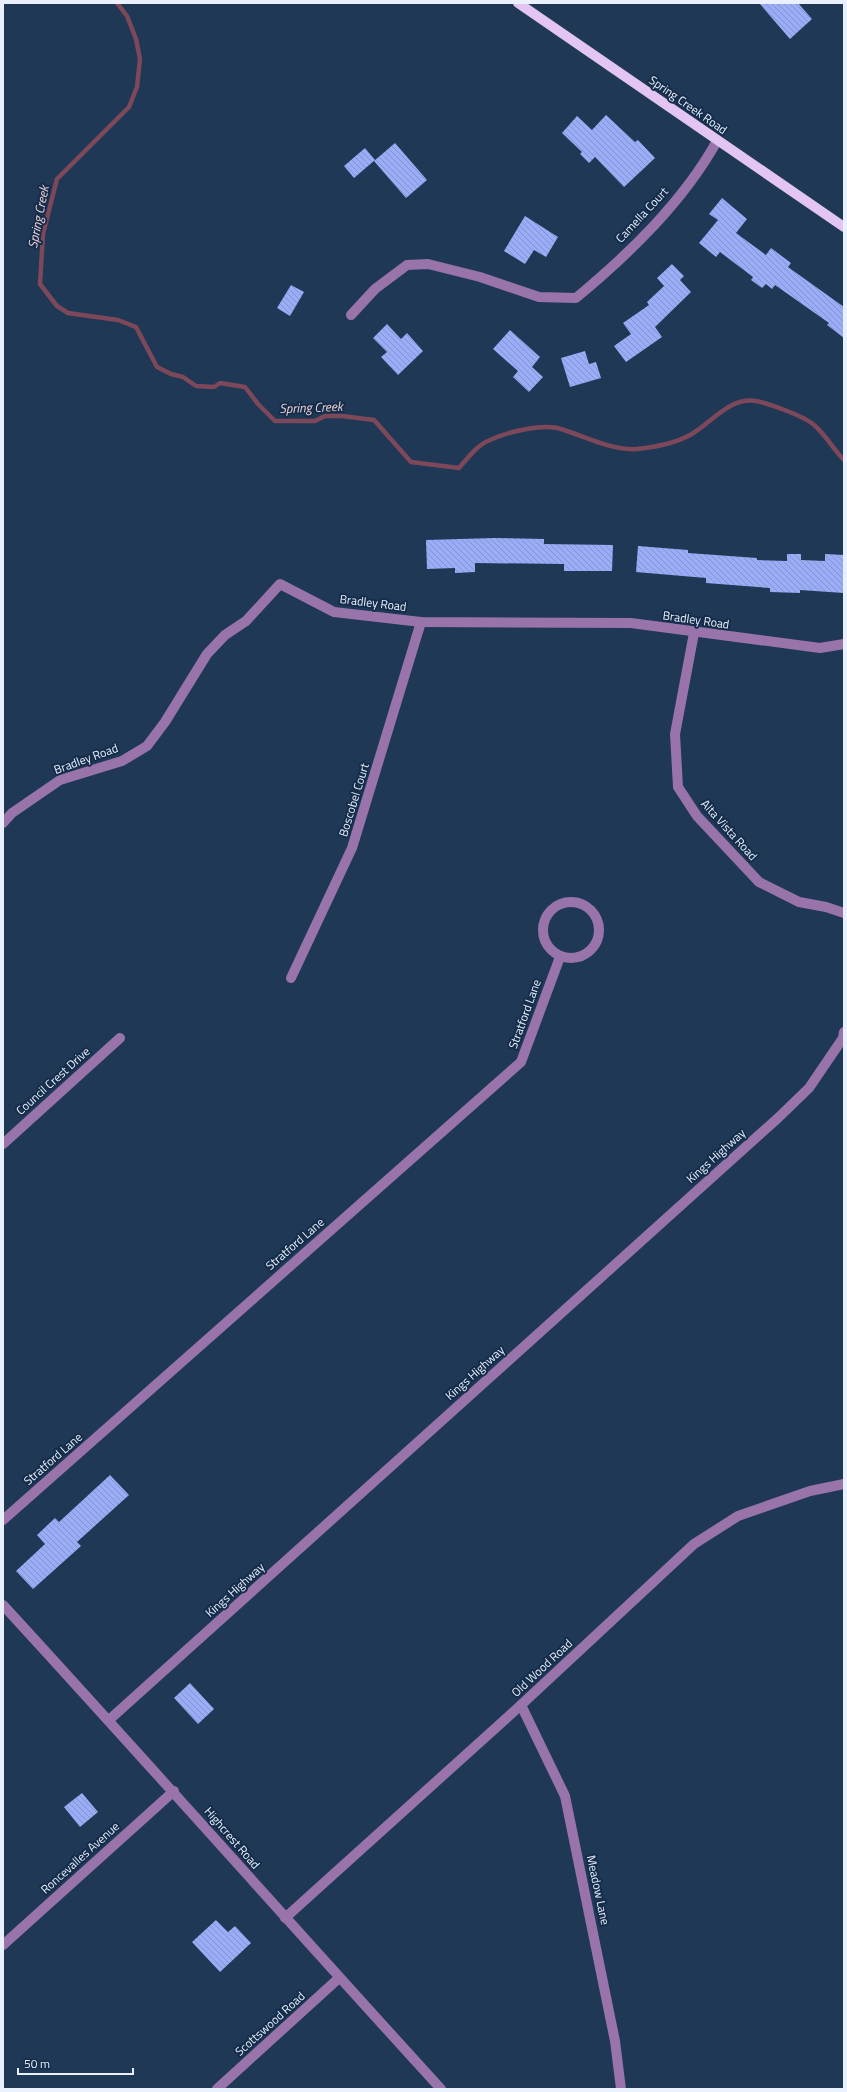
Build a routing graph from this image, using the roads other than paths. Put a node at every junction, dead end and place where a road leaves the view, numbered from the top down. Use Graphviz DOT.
graph roads {
  1 [pos="518,3"];
  2 [pos="717,141"];
  3 [pos="844,227"];
  4 [pos="351,315"];
  5 [pos="421,622"];
  6 [pos="694,633"];
  7 [pos="844,644"];
  8 [pos="3,823"];
  9 [pos="844,913"];
  10 [pos="560,957"];
  11 [pos="291,978"];
  12 [pos="844,1032"];
  13 [pos="120,1038"];
  14 [pos="3,1144"];
  15 [pos="844,1484"];
  16 [pos="3,1520"];
  17 [pos="3,1605"];
  18 [pos="521,1706"];
  19 [pos="109,1720"];
  20 [pos="174,1791"];
  21 [pos="285,1918"];
  22 [pos="3,1945"];
  23 [pos="339,1978"];
  24 [pos="217,2089"];
  25 [pos="441,2089"];
  26 [pos="621,2089"];
  1 -- 2 [label="main road, Spring Creek Road"];
  2 -- 3 [label="main road, Spring Creek Road"];
  2 -- 4 [label="street, Camella Court"];
  5 -- 6 [label="street, Bradley Road"];
  5 -- 8 [label="street, Bradley Road"];
  5 -- 11 [label="street, Boscobel Court"];
  6 -- 7 [label="street, Bradley Road"];
  6 -- 9 [label="street, Alta Vista Road"];
  10 -- 10 [label="street"];
  10 -- 16 [label="street, Stratford Lane"];
  12 -- 19 [label="street, Kings Highway"];
  13 -- 14 [label="street, Council Crest Drive"];
  15 -- 18 [label="street, Old Wood Road"];
  17 -- 19 [label="street, Highcrest Road"];
  18 -- 21 [label="street, Old Wood Road"];
  18 -- 26 [label="street, Meadow Lane"];
  19 -- 20 [label="street, Highcrest Road"];
  20 -- 21 [label="street, Highcrest Road"];
  20 -- 22 [label="street, Roncevalles Avenue"];
  21 -- 23 [label="street, Highcrest Road"];
  23 -- 24 [label="street, Scottswood Road"];
  23 -- 25 [label="street, Highcrest Road"];
}
